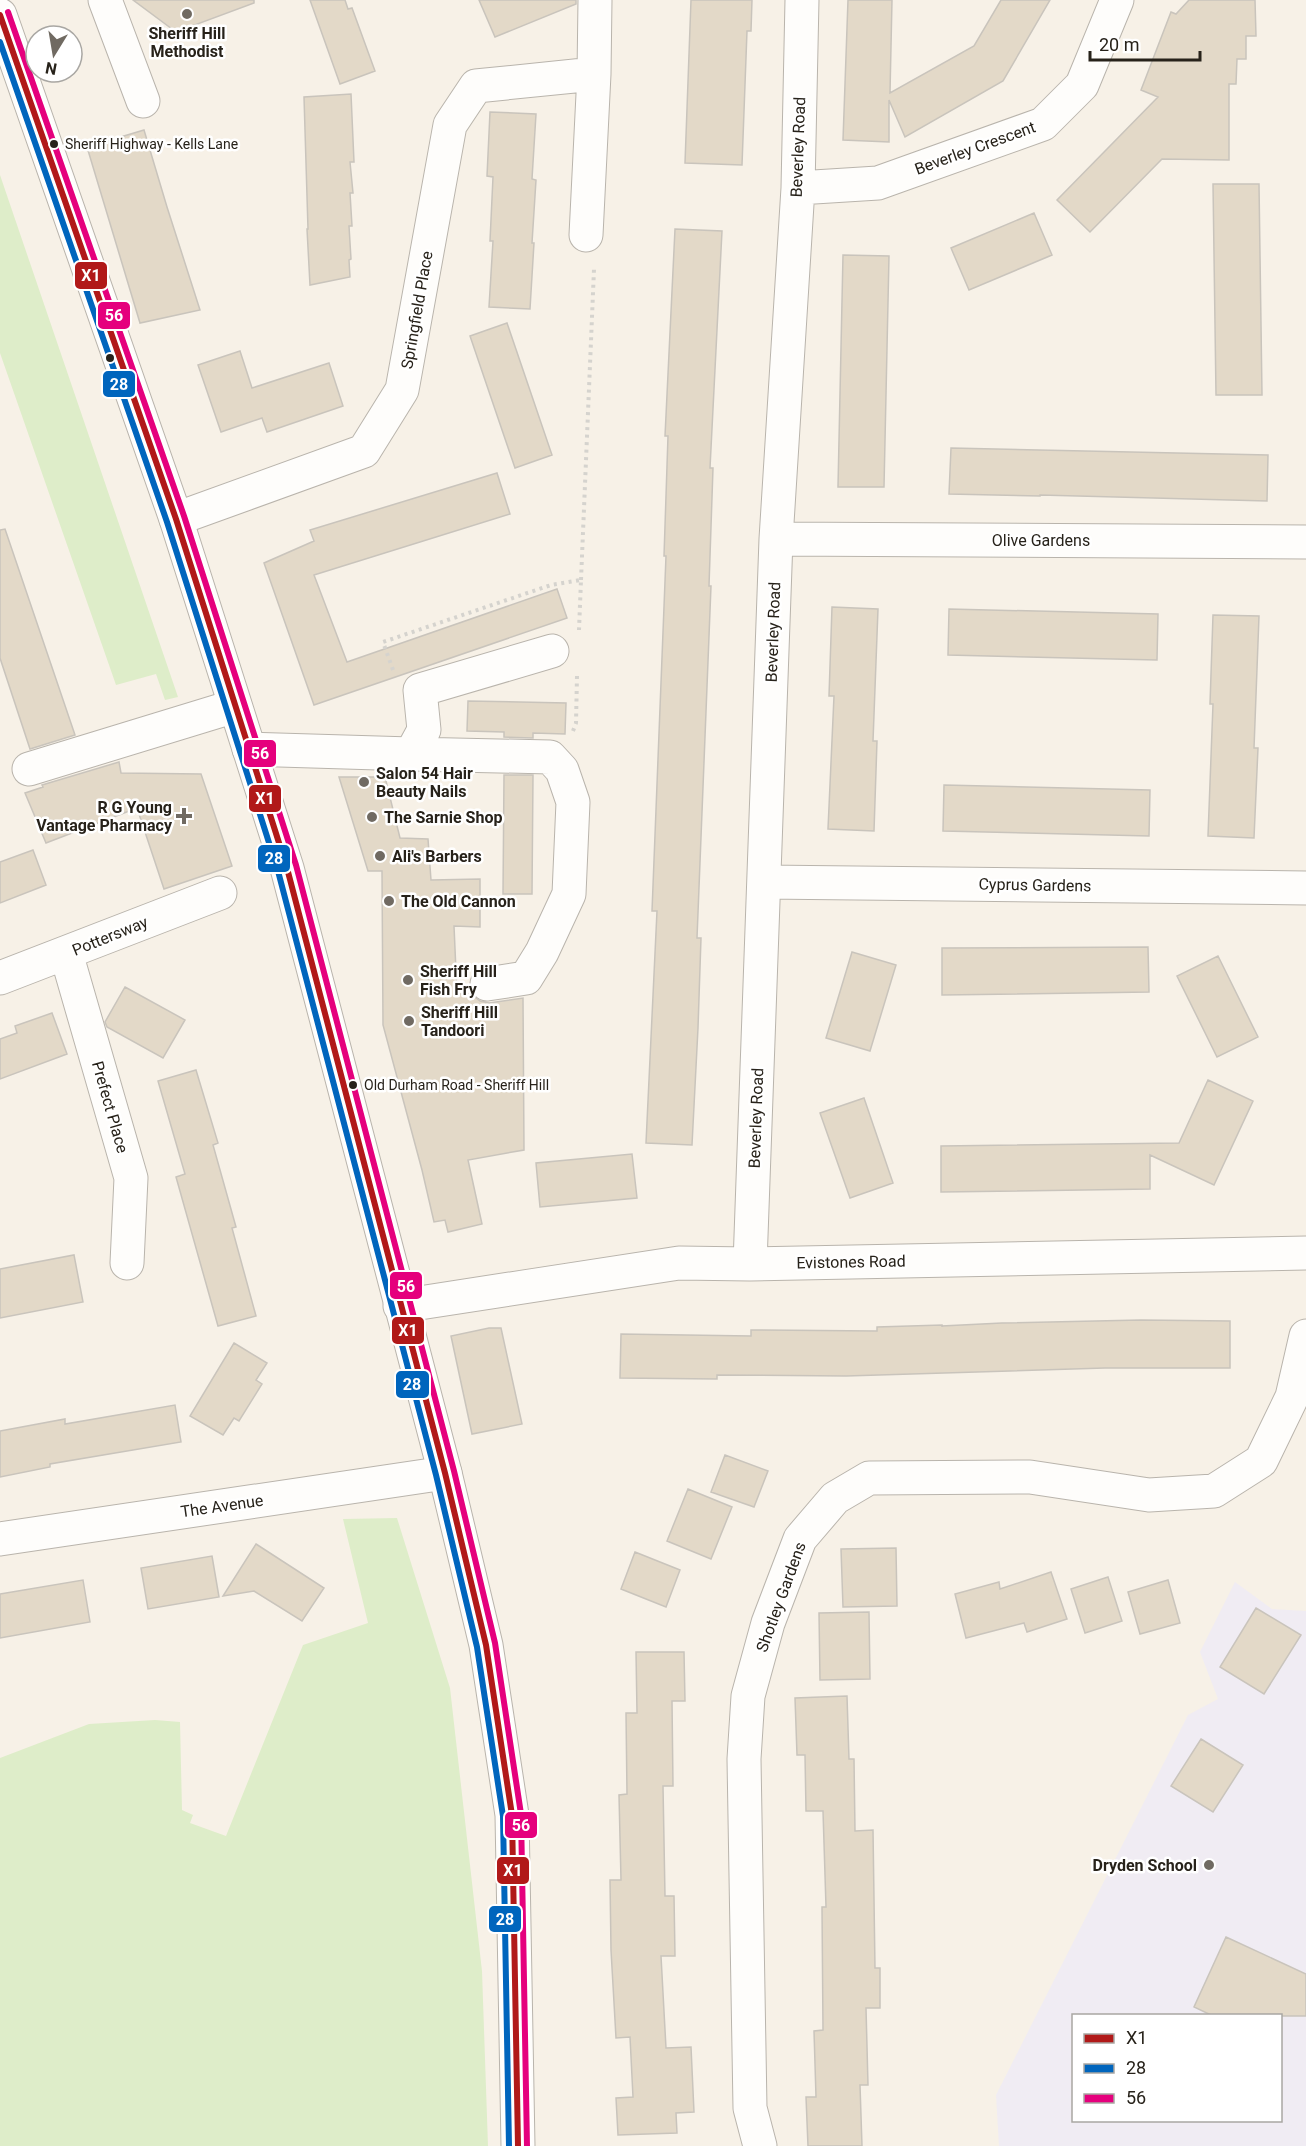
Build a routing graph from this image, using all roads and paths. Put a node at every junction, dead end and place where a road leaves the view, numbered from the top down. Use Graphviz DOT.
graph roads {
  1 [pos="105,0"];
  2 [pos="595,0"];
  3 [pos="802,0"];
  4 [pos="1117,0"];
  5 [pos="0,15"];
  6 [pos="594,74"];
  7 [pos="143,101"];
  8 [pos="798,188"];
  9 [pos="586,235"];
  10 [pos="176,519"];
  11 [pos="776,539"];
  12 [pos="1306,542"];
  13 [pos="581,580"];
  14 [pos="552,651"];
  15 [pos="235,706"];
  16 [pos="249,749"];
  17 [pos="411,754"];
  18 [pos="29,769"];
  19 [pos="764,882"];
  20 [pos="1306,888"];
  21 [pos="220,893"];
  22 [pos="66,953"];
  23 [pos="0,978"];
  24 [pos="487,984"];
  25 [pos="1306,1253"];
  26 [pos="127,1263"];
  27 [pos="750,1264"];
  28 [pos="399,1306"];
  29 [pos="1306,1336"];
  30 [pos="445,1473"];
  31 [pos="0,1539"];
  32 [pos="518,2146"];
  33 [pos="760,2146"];
  1 -- 7 [label="street"];
  2 -- 6 [label="street"];
  3 -- 8 [label="street, Beverley Road"];
  4 -- 8 [label="street, Beverley Crescent"];
  5 -- 10 [label="street"];
  6 -- 9 [label="street"];
  6 -- 10 [label="street, Springfield Place"];
  8 -- 11 [label="street, Beverley Road"];
  9 -- 13 [label="path"];
  10 -- 15 [label="street"];
  11 -- 12 [label="street, Olive Gardens"];
  11 -- 19 [label="street, Beverley Road"];
  14 -- 17 [label="street"];
  15 -- 16 [label="street"];
  15 -- 18 [label="street"];
  16 -- 17 [label="street"];
  16 -- 28 [label="street"];
  17 -- 24 [label="street"];
  19 -- 20 [label="street, Cyprus Gardens"];
  19 -- 27 [label="street, Beverley Road"];
  21 -- 22 [label="street, Pottersway"];
  22 -- 23 [label="street, Pottersway"];
  22 -- 26 [label="street, Prefect Place"];
  25 -- 27 [label="street, Evistones Road"];
  27 -- 28 [label="street, Evistones Road"];
  28 -- 30 [label="street"];
  29 -- 33 [label="street, Shotley Gardens"];
  30 -- 31 [label="street, The Avenue"];
  30 -- 32 [label="street"];
}
